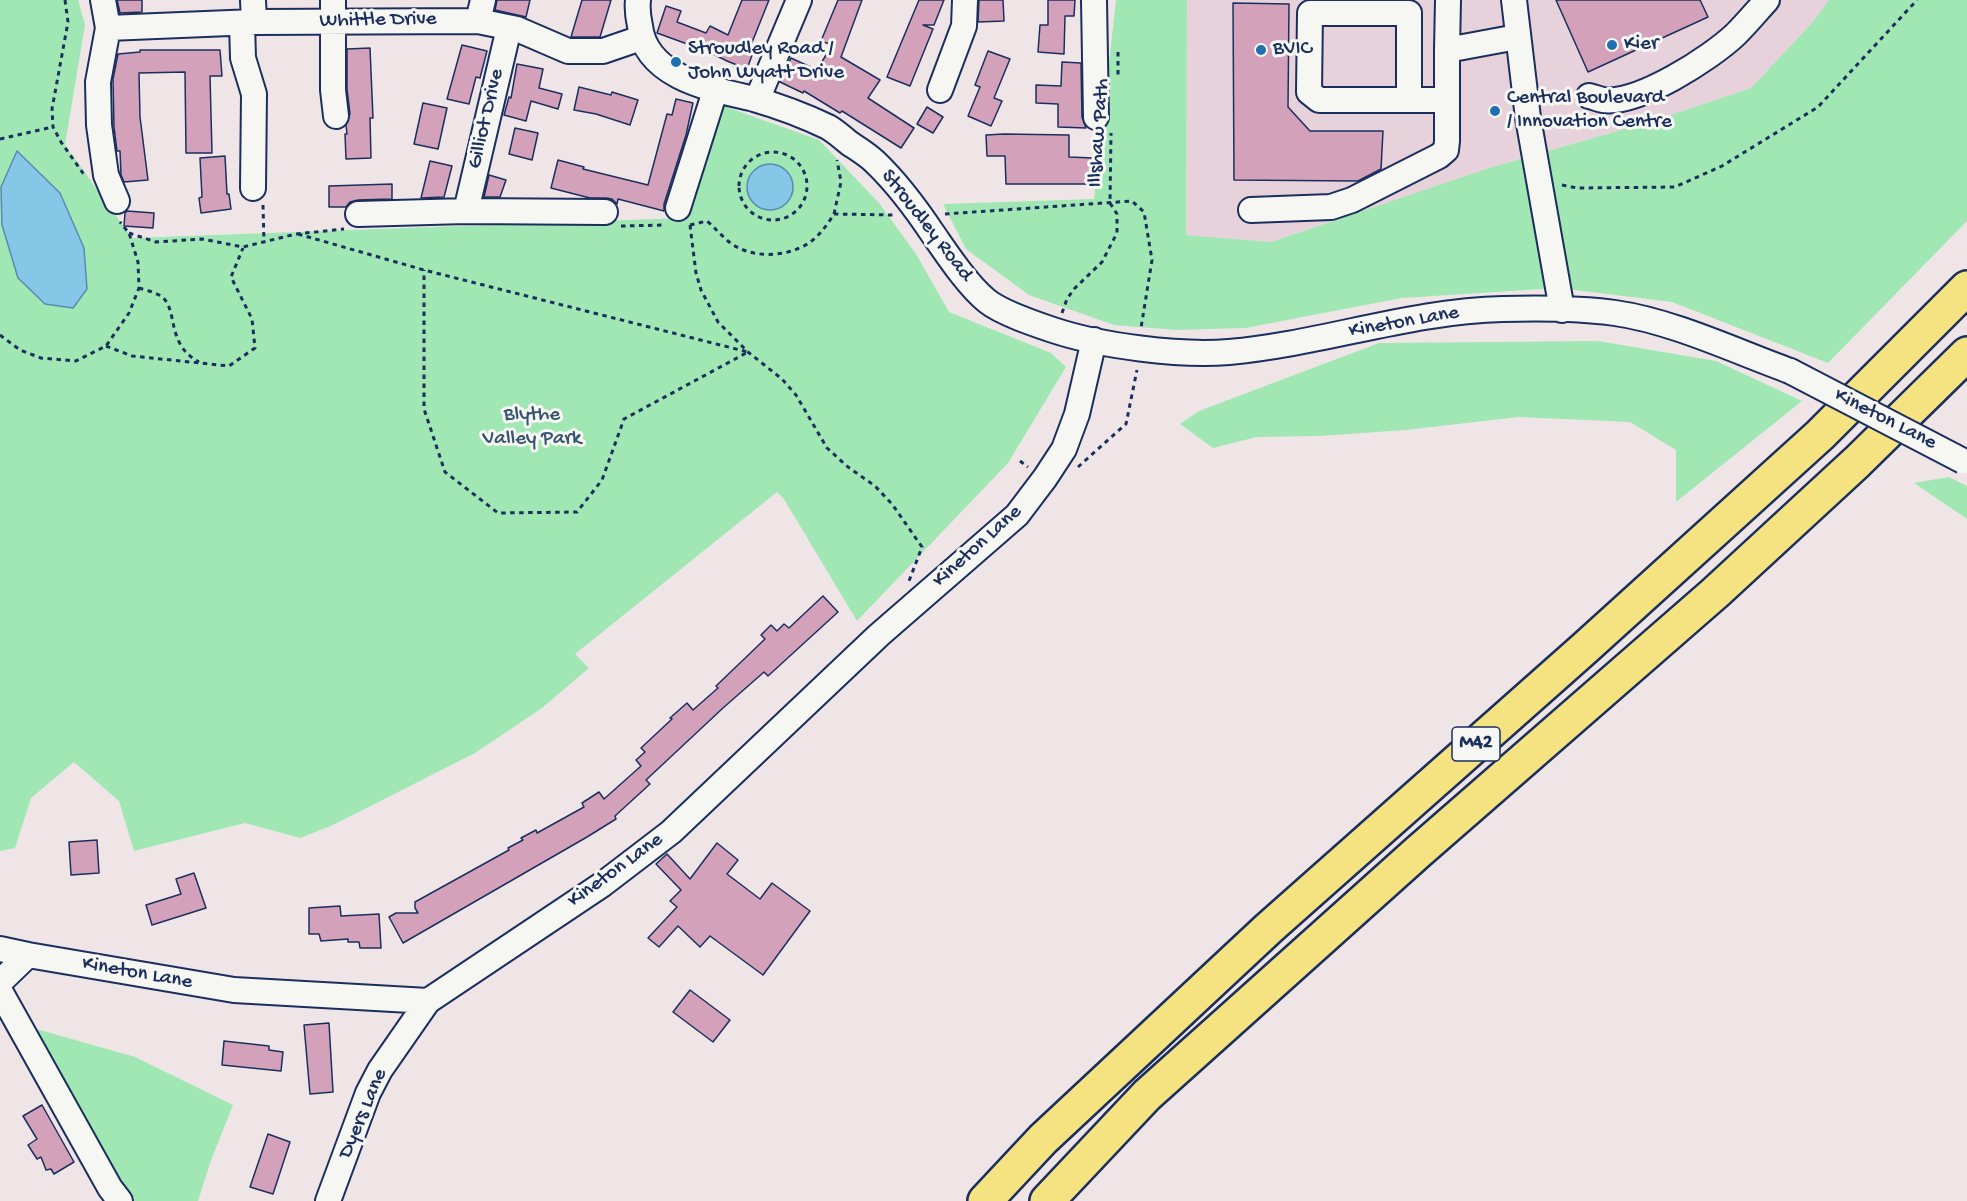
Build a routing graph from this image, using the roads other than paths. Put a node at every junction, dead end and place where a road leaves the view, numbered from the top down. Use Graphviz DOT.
graph roads {
  1 [pos="104,0"];
  2 [pos="638,0"];
  3 [pos="799,0"];
  4 [pos="965,0"];
  5 [pos="1094,0"];
  6 [pos="1448,0"];
  7 [pos="1514,0"];
  8 [pos="1767,0"];
  9 [pos="333,11"];
  10 [pos="481,11"];
  11 [pos="250,15"];
  12 [pos="108,28"];
  13 [pos="509,28"];
  14 [pos="1517,37"];
  15 [pos="641,38"];
  16 [pos="1447,50"];
  17 [pos="940,90"];
  18 [pos="715,91"];
  19 [pos="1589,96"];
  20 [pos="757,100"];
  21 [pos="1409,100"];
  22 [pos="1447,100"];
  23 [pos="336,116"];
  24 [pos="1104,120"];
  25 [pos="253,188"];
  26 [pos="116,209"];
  27 [pos="1251,210"];
  28 [pos="466,211"];
  29 [pos="682,218"];
  30 [pos="607,219"];
  31 [pos="352,221"];
  32 [pos="1967,288"];
  33 [pos="1562,310"];
  34 [pos="1094,340"];
  35 [pos="1967,354"];
  36 [pos="1965,462"];
  37 [pos="0,949"];
  38 [pos="28,955"];
  39 [pos="0,982"];
  40 [pos="0,991"];
  41 [pos="428,1001"];
  42 [pos="120,1201"];
  43 [pos="328,1201"];
  44 [pos="985,1201"];
  45 [pos="1047,1201"];
  1 -- 12 [label="street"];
  2 -- 15 [label="street"];
  3 -- 20 [label="street"];
  4 -- 17 [label="street"];
  5 -- 24 [label="street"];
  6 -- 16 [label="street"];
  7 -- 14 [label="street"];
  8 -- 19 [label="street"];
  9 -- 10 [label="street, Whittle Drive"];
  9 -- 11 [label="street, Whittle Drive"];
  9 -- 23 [label="street"];
  10 -- 13 [label="street, Whittle Drive"];
  11 -- 12 [label="street, Whittle Drive"];
  11 -- 25 [label="street"];
  12 -- 26 [label="street"];
  13 -- 15 [label="street, Whittle Drive"];
  13 -- 28 [label="street, Gilliot Drive"];
  14 -- 16 [label="street"];
  14 -- 33 [label="street"];
  15 -- 18 [label="street, Stroudley Road"];
  16 -- 22 [label="street"];
  18 -- 20 [label="street, Stroudley Road"];
  18 -- 29 [label="street"];
  20 -- 34 [label="street, Stroudley Road"];
  21 -- 21 [label="street"];
  21 -- 22 [label="street"];
  22 -- 27 [label="street"];
  28 -- 30 [label="street"];
  28 -- 31 [label="street"];
  32 -- 44 [label="highway, M42"];
  33 -- 34 [label="street, Kineton Lane"];
  33 -- 36 [label="street, Kineton Lane, bridge"];
  34 -- 41 [label="street, Kineton Lane"];
  35 -- 45 [label="highway, M42"];
  37 -- 38 [label="street, Kineton Lane"];
  38 -- 39 [label="street"];
  38 -- 41 [label="street, Kineton Lane"];
  40 -- 42 [label="street"];
  41 -- 43 [label="street, Dyers Lane"];
}
